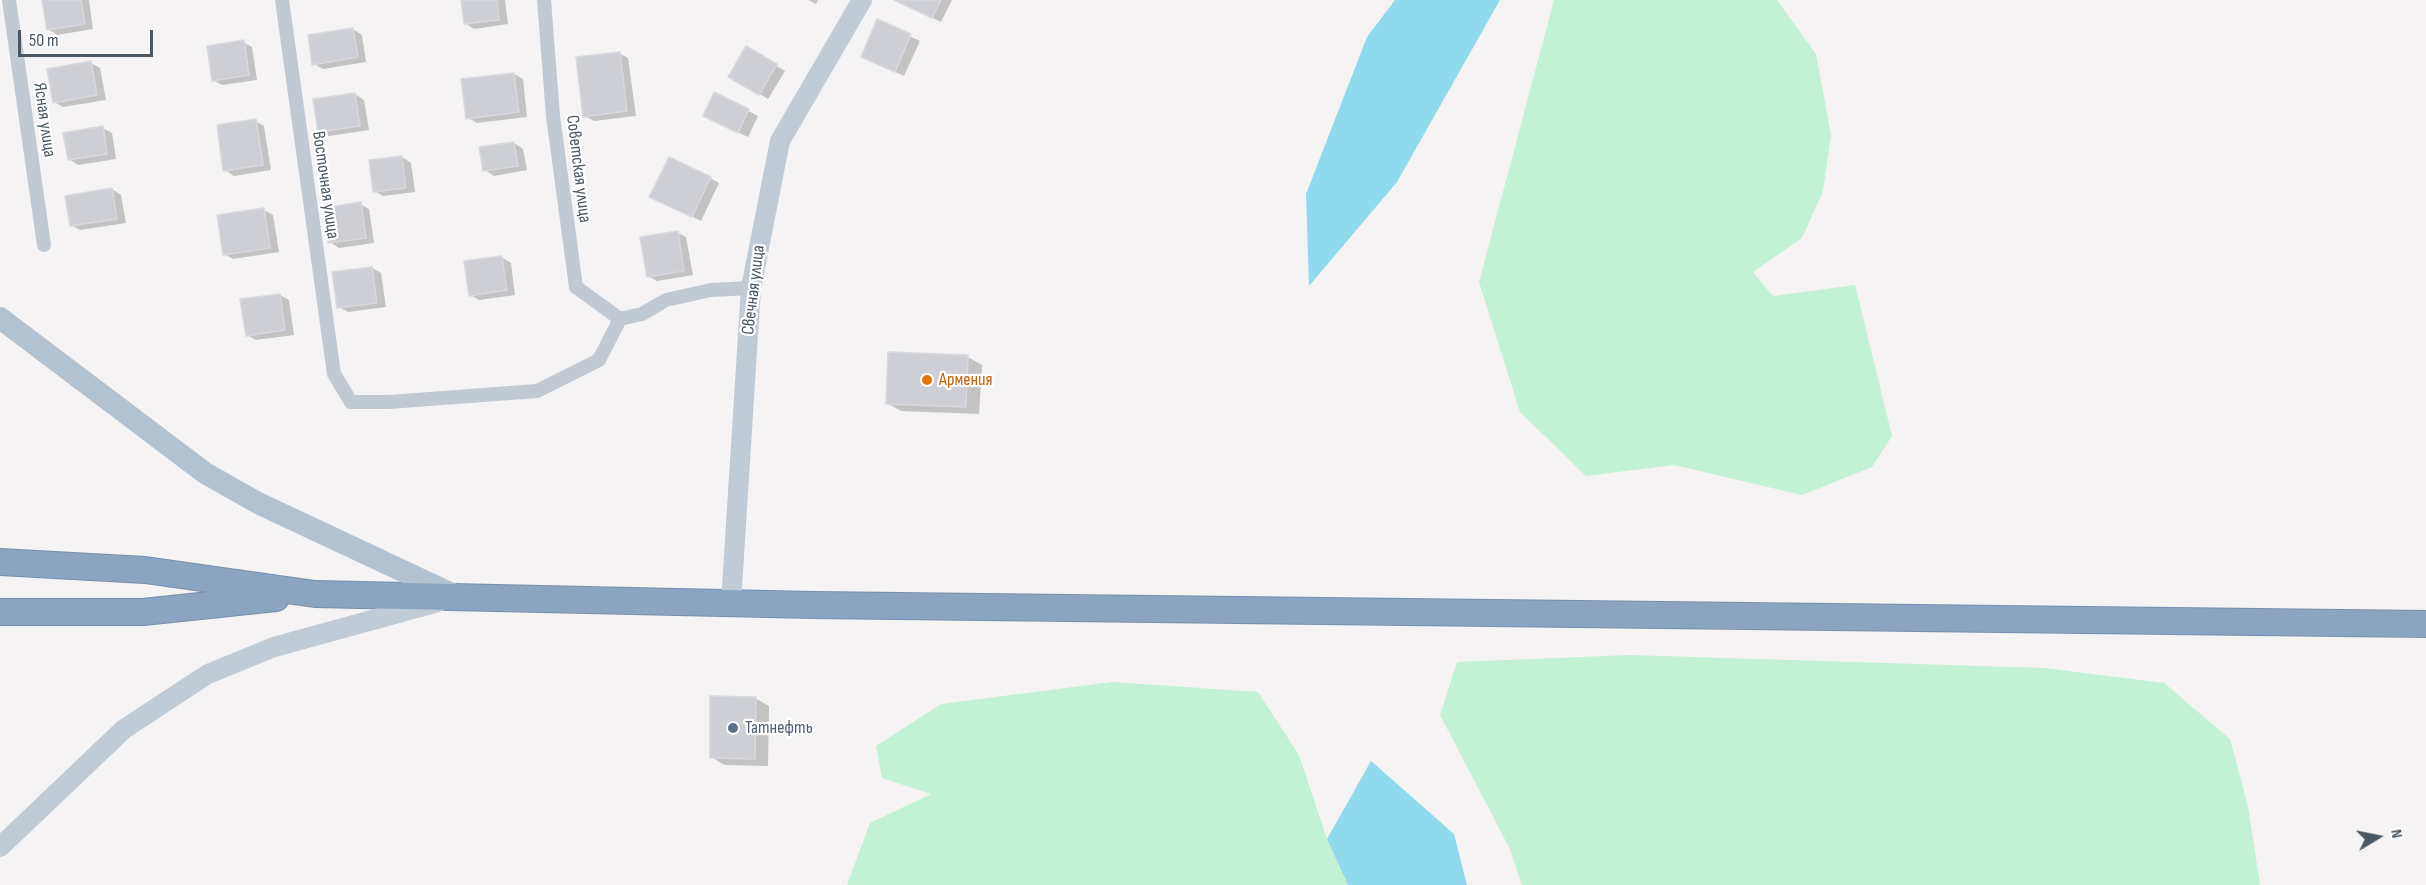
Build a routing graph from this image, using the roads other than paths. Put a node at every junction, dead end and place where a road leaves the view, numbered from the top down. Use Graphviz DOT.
graph roads {
  1 [pos="9,0"];
  2 [pos="282,0"];
  3 [pos="544,0"];
  4 [pos="862,0"];
  5 [pos="44,245"];
  6 [pos="751,288"];
  7 [pos="0,318"];
  8 [pos="620,319"];
  9 [pos="0,562"];
  10 [pos="315,594"];
  11 [pos="457,597"];
  12 [pos="730,603"];
  13 [pos="0,612"];
  14 [pos="2426,624"];
  15 [pos="0,847"];
  1 -- 5 [label="street, Ясная улица"];
  2 -- 8 [label="street, Восточная улица"];
  3 -- 8 [label="street, Советская улица"];
  4 -- 6 [label="street, Свечная улица"];
  6 -- 8 [label="street"];
  6 -- 12 [label="street, Свечная улица"];
  7 -- 11 [label="main road"];
  9 -- 10 [label="highway"];
  10 -- 11 [label="highway"];
  10 -- 13 [label="highway"];
  11 -- 12 [label="highway"];
  11 -- 15 [label="street"];
  12 -- 14 [label="highway"];
}
